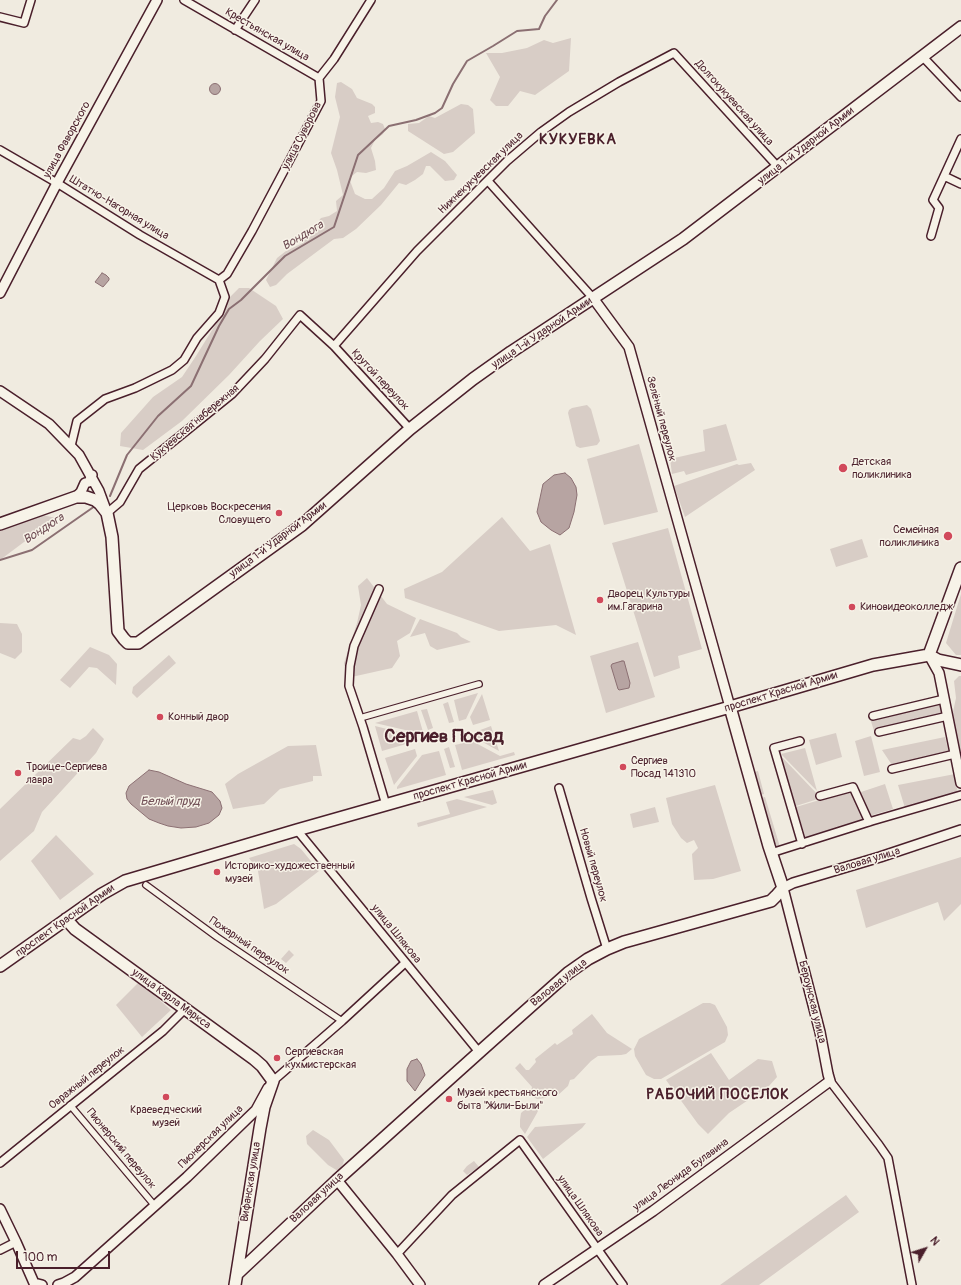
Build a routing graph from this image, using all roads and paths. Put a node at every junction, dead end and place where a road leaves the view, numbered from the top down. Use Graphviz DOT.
graph roads {
  1 [pos="31,0"];
  2 [pos="157,0"];
  3 [pos="184,0"];
  4 [pos="255,0"];
  5 [pos="371,0"];
  6 [pos="0,17"];
  7 [pos="961,27"];
  8 [pos="235,30"];
  9 [pos="674,53"];
  10 [pos="922,56"];
  11 [pos="319,78"];
  12 [pos="961,98"];
  13 [pos="961,139"];
  14 [pos="0,150"];
  15 [pos="778,168"];
  16 [pos="944,176"];
  17 [pos="488,181"];
  18 [pos="57,183"];
  19 [pos="961,184"];
  20 [pos="931,236"];
  21 [pos="219,280"];
  22 [pos="0,293"];
  23 [pos="592,298"];
  24 [pos="300,315"];
  25 [pos="334,346"];
  26 [pos="0,391"];
  27 [pos="410,429"];
  28 [pos="71,446"];
  29 [pos="92,475"];
  30 [pos="76,497"];
  31 [pos="107,514"];
  32 [pos="0,524"];
  33 [pos="961,568"];
  34 [pos="379,589"];
  35 [pos="930,655"];
  36 [pos="961,665"];
  37 [pos="480,684"];
  38 [pos="944,699"];
  39 [pos="730,707"];
  40 [pos="872,716"];
  41 [pos="948,716"];
  42 [pos="360,718"];
  43 [pos="878,732"];
  44 [pos="800,741"];
  45 [pos="955,754"];
  46 [pos="892,769"];
  47 [pos="961,783"];
  48 [pos="559,788"];
  49 [pos="961,795"];
  50 [pos="820,796"];
  51 [pos="386,805"];
  52 [pos="869,822"];
  53 [pos="296,830"];
  54 [pos="961,830"];
  55 [pos="802,844"];
  56 [pos="771,853"];
  57 [pos="146,885"];
  58 [pos="783,888"];
  59 [pos="66,919"];
  60 [pos="607,949"];
  61 [pos="405,963"];
  62 [pos="0,966"];
  63 [pos="185,1008"];
  64 [pos="342,1021"];
  65 [pos="479,1052"];
  66 [pos="273,1081"];
  67 [pos="830,1081"];
  68 [pos="70,1105"];
  69 [pos="0,1163"];
  70 [pos="337,1180"];
  71 [pos="156,1206"];
  72 [pos="0,1209"];
  73 [pos="16,1242"];
  74 [pos="0,1250"];
  75 [pos="597,1250"];
  76 [pos="397,1254"];
  77 [pos="75,1277"];
  78 [pos="236,1279"];
  79 [pos="37,1284"];
  80 [pos="58,1285"];
  81 [pos="67,1285"];
  82 [pos="420,1285"];
  83 [pos="544,1285"];
  84 [pos="623,1285"];
  85 [pos="912,1285"];
  1 -- 6 [label="street"];
  2 -- 18 [label="street, улица Фаворского"];
  3 -- 8 [label="street, Крестьянская улица"];
  4 -- 8 [label="street"];
  5 -- 11 [label="street"];
  7 -- 10 [label="main road, улица 1-й Ударной Армии"];
  8 -- 11 [label="street, Крестьянская улица"];
  9 -- 15 [label="street, Долгокукуевская улица"];
  9 -- 17 [label="street, Нижнекукуевская улица"];
  10 -- 12 [label="street"];
  10 -- 15 [label="main road, улица 1-й Ударной Армии"];
  11 -- 21 [label="street, улица Суворова"];
  13 -- 16 [label="street"];
  14 -- 18 [label="street, Штатно-Нагорная улица"];
  15 -- 23 [label="main road, улица 1-й Ударной Армии"];
  16 -- 19 [label="street"];
  16 -- 20 [label="street"];
  17 -- 23 [label="street, Зелёный переулок"];
  17 -- 25 [label="street, Нижнекукуевская улица"];
  18 -- 21 [label="street, Штатно-Нагорная улица"];
  18 -- 22 [label="street, улица Фаворского"];
  21 -- 28 [label="street"];
  23 -- 27 [label="main road, улица 1-й Ударной Армии"];
  23 -- 39 [label="street, Зелёный переулок"];
  24 -- 25 [label="street, Крутой переулок"];
  24 -- 31 [label="street, Кукуевская набережная"];
  25 -- 27 [label="street, Крутой переулок"];
  26 -- 28 [label="street"];
  27 -- 31 [label="main road, улица 1-й Ударной Армии"];
  28 -- 29 [label="street"];
  29 -- 30 [label="street"];
  29 -- 31 [label="street"];
  30 -- 31 [label="main road"];
  30 -- 32 [label="main road"];
  33 -- 35 [label="main road"];
  34 -- 42 [label="street"];
  35 -- 36 [label="main road"];
  35 -- 38 [label="street"];
  35 -- 39 [label="main road, проспект Красной Армии"];
  37 -- 42 [label="street"];
  38 -- 40 [label="street"];
  38 -- 41 [label="street"];
  39 -- 51 [label="main road, проспект Красной Армии"];
  39 -- 56 [label="main road, Бероунская улица"];
  41 -- 43 [label="street"];
  41 -- 45 [label="street"];
  42 -- 51 [label="street"];
  44 -- 55 [label="street"];
  45 -- 46 [label="street"];
  45 -- 47 [label="street"];
  48 -- 60 [label="street, Новый переулок"];
  49 -- 52 [label="street"];
  50 -- 52 [label="street"];
  51 -- 53 [label="main road, проспект Красной Армии"];
  52 -- 55 [label="street"];
  53 -- 59 [label="main road, проспект Красной Армии"];
  53 -- 61 [label="street, улица Шлякова"];
  54 -- 58 [label="street, Валовая улица"];
  55 -- 56 [label="street"];
  56 -- 58 [label="main road, Бероунская улица"];
  57 -- 64 [label="street, Пожарный переулок"];
  58 -- 60 [label="main road, Валовая улица"];
  58 -- 67 [label="street, Бероунская улица"];
  59 -- 62 [label="main road, проспект Красной Армии"];
  59 -- 63 [label="main road, улица Карла Маркса"];
  60 -- 65 [label="main road, Валовая улица"];
  61 -- 64 [label="street, Пионерская улица"];
  61 -- 65 [label="street, улица Шлякова"];
  63 -- 66 [label="main road, улица Карла Маркса"];
  63 -- 68 [label="street, Овражный переулок"];
  64 -- 66 [label="street, Пионерская улица"];
  65 -- 70 [label="main road, Валовая улица"];
  66 -- 71 [label="street, Пионерская улица"];
  66 -- 78 [label="main road, Вифанская улица"];
  67 -- 75 [label="street, улица Леонида Булавина"];
  67 -- 85 [label="street, Бероунская улица"];
  68 -- 69 [label="street, Овражный переулок"];
  68 -- 71 [label="street, Пионерский переулок"];
  70 -- 76 [label="street"];
  70 -- 78 [label="main road, Валовая улица"];
  71 -- 77 [label="street, Пионерская улица"];
  72 -- 73 [label="street"];
  73 -- 74 [label="street"];
  73 -- 79 [label="street"];
  75 -- 76 [label="street, улица Шлякова"];
  75 -- 83 [label="street, улица Леонида Булавина"];
  75 -- 84 [label="street, улица Шлякова"];
  76 -- 82 [label="street"];
  77 -- 80 [label="street, Пионерская улица"];
  77 -- 81 [label="street"];
}
